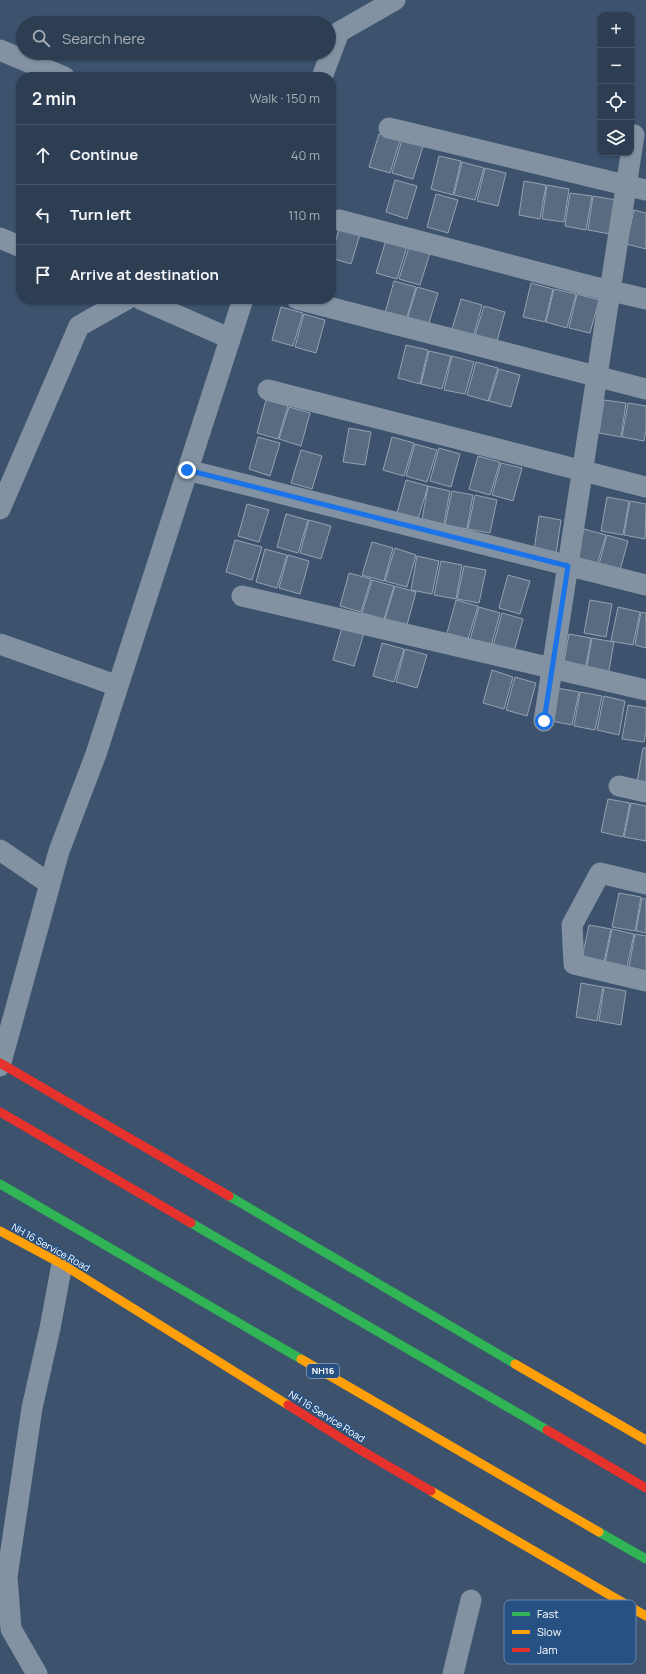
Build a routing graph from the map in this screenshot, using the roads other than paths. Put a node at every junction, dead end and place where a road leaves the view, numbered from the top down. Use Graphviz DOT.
graph roads {
  1 [pos="395,0"];
  2 [pos="336,40"];
  3 [pos="0,50"];
  4 [pos="16,57"];
  5 [pos="24,60"];
  6 [pos="328,60"];
  7 [pos="52,72"];
  8 [pos="324,72"];
  9 [pos="389,128"];
  10 [pos="631,156"];
  11 [pos="626,185"];
  12 [pos="646,190"];
  13 [pos="339,220"];
  14 [pos="0,238"];
  15 [pos="16,245"];
  16 [pos="610,291"];
  17 [pos="646,299"];
  18 [pos="118,304"];
  19 [pos="151,304"];
  20 [pos="241,304"];
  21 [pos="316,304"];
  22 [pos="229,338"];
  23 [pos="596,376"];
  24 [pos="646,389"];
  25 [pos="268,390"];
  26 [pos="187,470"];
  27 [pos="582,470"];
  28 [pos="646,487"];
  29 [pos="0,509"];
  30 [pos="568,566"];
  31 [pos="646,585"];
  32 [pos="242,596"];
  33 [pos="0,644"];
  34 [pos="552,668"];
  35 [pos="118,686"];
  36 [pos="646,690"];
  37 [pos="544,721"];
  38 [pos="619,786"];
  39 [pos="646,792"];
  40 [pos="0,850"];
  41 [pos="50,884"];
  42 [pos="646,884"];
  43 [pos="646,981"];
  44 [pos="0,1064"];
  45 [pos="2,1113"];
  46 [pos="0,1184"];
  47 [pos="0,1231"];
  48 [pos="62,1264"];
  49 [pos="646,1440"];
  50 [pos="646,1488"];
  51 [pos="646,1559"];
  52 [pos="471,1600"];
  53 [pos="618,1600"];
  54 [pos="636,1610"];
  55 [pos="646,1616"];
  56 [pos="37,1674"];
  57 [pos="453,1674"];
  1 -- 2 [label="street"];
  3 -- 4 [label="street"];
  5 -- 7 [label="street"];
  6 -- 8 [label="street"];
  9 -- 11 [label="street"];
  10 -- 11 [label="street"];
  11 -- 12 [label="street"];
  11 -- 16 [label="street"];
  13 -- 16 [label="street"];
  14 -- 15 [label="street"];
  16 -- 17 [label="street"];
  16 -- 23 [label="street"];
  18 -- 29 [label="street"];
  19 -- 22 [label="street"];
  20 -- 22 [label="street"];
  21 -- 23 [label="street"];
  22 -- 26 [label="street"];
  23 -- 24 [label="street"];
  23 -- 27 [label="street"];
  25 -- 27 [label="street"];
  26 -- 30 [label="street"];
  26 -- 35 [label="street"];
  27 -- 28 [label="street"];
  27 -- 30 [label="street"];
  30 -- 31 [label="street"];
  30 -- 34 [label="street"];
  32 -- 34 [label="street"];
  33 -- 35 [label="street"];
  34 -- 36 [label="street"];
  34 -- 37 [label="street"];
  35 -- 41 [label="street"];
  38 -- 39 [label="street"];
  40 -- 41 [label="street"];
  41 -- 44 [label="street"];
  42 -- 43 [label="street"];
  44 -- 49 [label="main road"];
  45 -- 50 [label="main road"];
  46 -- 51 [label="main road, NH16"];
  47 -- 48 [label="main road, NH 16 Service Road"];
  48 -- 53 [label="main road, NH 16 Service Road"];
  48 -- 56 [label="street"];
  52 -- 57 [label="street"];
  54 -- 55 [label="main road, NH 16 Service Road"];
}
